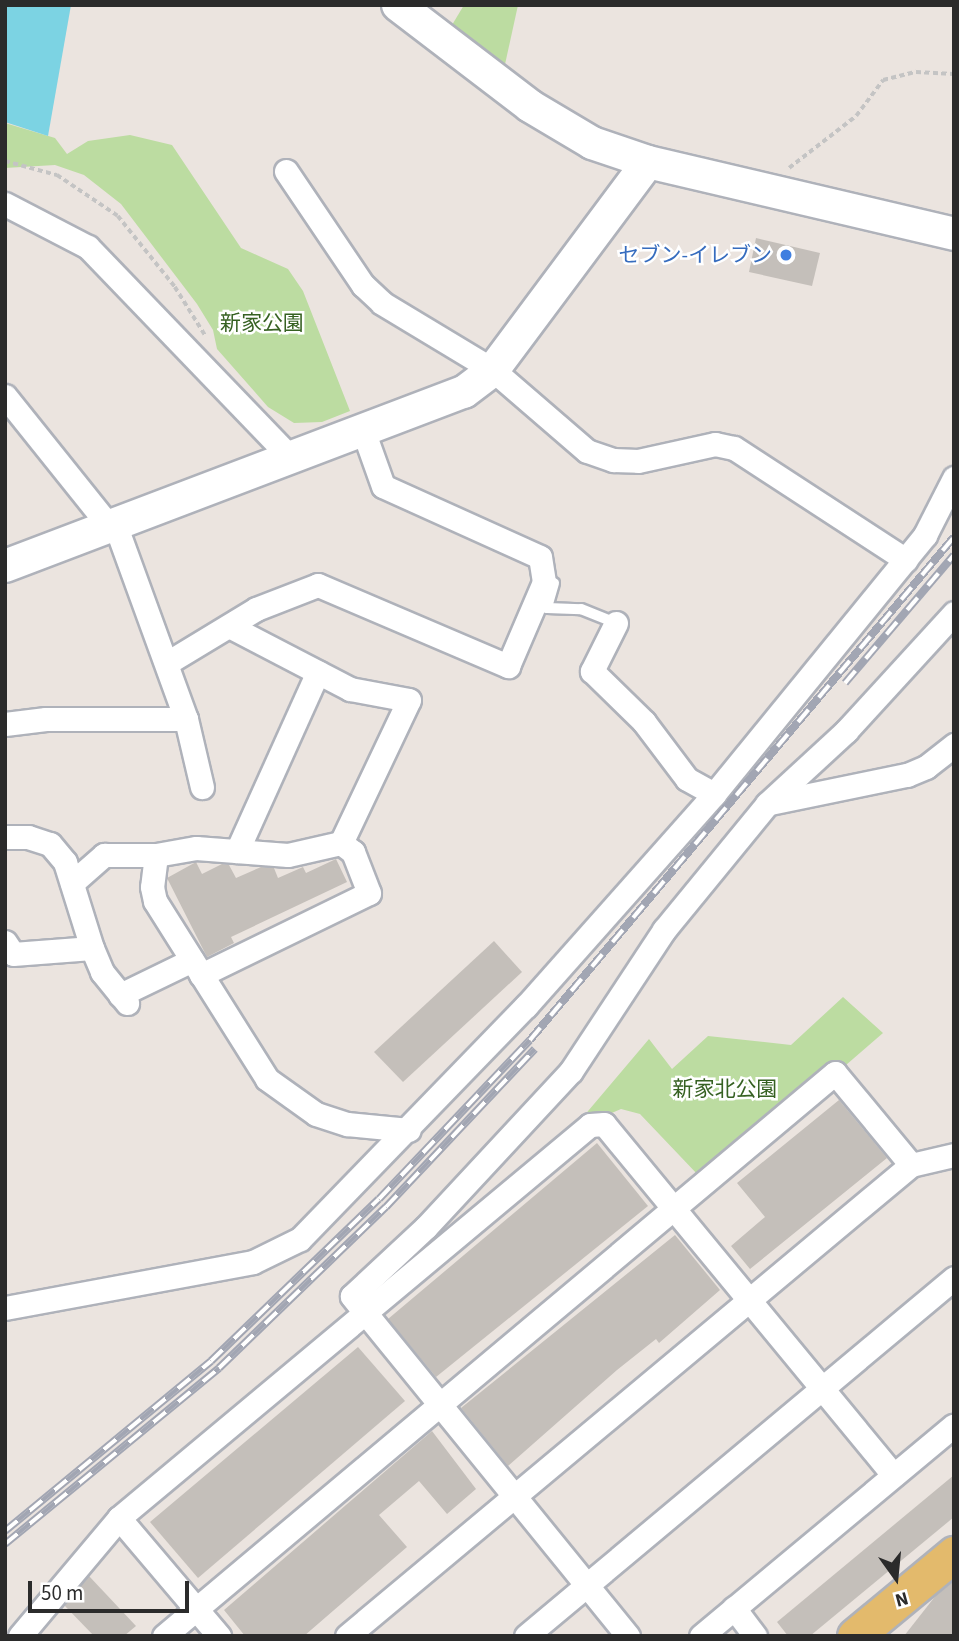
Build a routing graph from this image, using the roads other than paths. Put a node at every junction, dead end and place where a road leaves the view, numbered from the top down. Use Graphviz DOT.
graph roads {
  1 [pos="398,5"];
  2 [pos="648,162"];
  3 [pos="286,171"];
  4 [pos="5,204"];
  5 [pos="954,234"];
  6 [pos="493,370"];
  7 [pos="5,396"];
  8 [pos="13,417"];
  9 [pos="363,430"];
  10 [pos="290,457"];
  11 [pos="954,478"];
  12 [pos="112,525"];
  13 [pos="906,560"];
  14 [pos="5,566"];
  15 [pos="542,568"];
  16 [pos="954,613"];
  17 [pos="616,623"];
  18 [pos="229,626"];
  19 [pos="167,663"];
  20 [pos="318,672"];
  21 [pos="186,719"];
  22 [pos="5,724"];
  23 [pos="954,745"];
  24 [pos="202,788"];
  25 [pos="714,793"];
  26 [pos="767,804"];
  27 [pos="5,837"];
  28 [pos="341,843"];
  29 [pos="237,851"];
  30 [pos="156,855"];
  31 [pos="72,883"];
  32 [pos="5,942"];
  33 [pos="92,948"];
  34 [pos="197,967"];
  35 [pos="409,1130"];
  36 [pos="954,1155"];
  37 [pos="912,1165"];
  38 [pos="675,1210"];
  39 [pos="954,1278"];
  40 [pos="749,1299"];
  41 [pos="5,1308"];
  42 [pos="364,1315"];
  43 [pos="822,1388"];
  44 [pos="439,1406"];
  45 [pos="954,1425"];
  46 [pos="894,1475"];
  47 [pos="513,1496"];
  48 [pos="119,1518"];
  49 [pos="954,1554"];
  50 [pos="586,1585"];
  51 [pos="734,1608"];
  52 [pos="196,1609"];
  53 [pos="20,1636"];
  54 [pos="164,1636"];
  55 [pos="219,1636"];
  56 [pos="347,1636"];
  57 [pos="526,1636"];
  58 [pos="628,1636"];
  59 [pos="701,1636"];
  60 [pos="755,1636"];
  61 [pos="855,1636"];
  1 -- 2 [label="street"];
  2 -- 5 [label="street"];
  2 -- 6 [label="street"];
  3 -- 6 [label="street"];
  4 -- 10 [label="street"];
  6 -- 9 [label="street"];
  6 -- 13 [label="street"];
  7 -- 8 [label="street"];
  8 -- 12 [label="street"];
  9 -- 10 [label="street"];
  9 -- 15 [label="street"];
  10 -- 12 [label="street"];
  11 -- 13 [label="street"];
  12 -- 14 [label="street"];
  12 -- 19 [label="street"];
  13 -- 25 [label="street"];
  15 -- 17 [label="lane"];
  15 -- 18 [label="street"];
  16 -- 26 [label="street"];
  17 -- 25 [label="street"];
  18 -- 19 [label="street"];
  18 -- 20 [label="street"];
  19 -- 21 [label="street"];
  20 -- 28 [label="street"];
  20 -- 29 [label="street"];
  21 -- 22 [label="street"];
  21 -- 24 [label="street"];
  23 -- 26 [label="street"];
  25 -- 35 [label="street"];
  26 -- 42 [label="street"];
  27 -- 31 [label="street"];
  28 -- 29 [label="street"];
  28 -- 34 [label="street"];
  29 -- 30 [label="street"];
  30 -- 31 [label="street"];
  30 -- 34 [label="street"];
  31 -- 33 [label="street"];
  32 -- 33 [label="street"];
  33 -- 34 [label="street"];
  34 -- 35 [label="street"];
  35 -- 41 [label="street"];
  36 -- 37 [label="street"];
  37 -- 38 [label="street"];
  37 -- 40 [label="street"];
  38 -- 40 [label="street"];
  38 -- 42 [label="street"];
  38 -- 44 [label="street"];
  39 -- 43 [label="street"];
  40 -- 43 [label="street"];
  40 -- 47 [label="street"];
  42 -- 44 [label="street"];
  42 -- 48 [label="street"];
  43 -- 46 [label="street"];
  43 -- 50 [label="street"];
  44 -- 47 [label="street"];
  44 -- 52 [label="street"];
  45 -- 46 [label="street"];
  46 -- 51 [label="street"];
  47 -- 50 [label="street"];
  47 -- 56 [label="street"];
  48 -- 52 [label="street"];
  48 -- 53 [label="street"];
  49 -- 61 [label="main road"];
  50 -- 57 [label="street"];
  50 -- 58 [label="street"];
  51 -- 59 [label="street"];
  51 -- 60 [label="street"];
  52 -- 54 [label="street"];
  52 -- 55 [label="street"];
}
